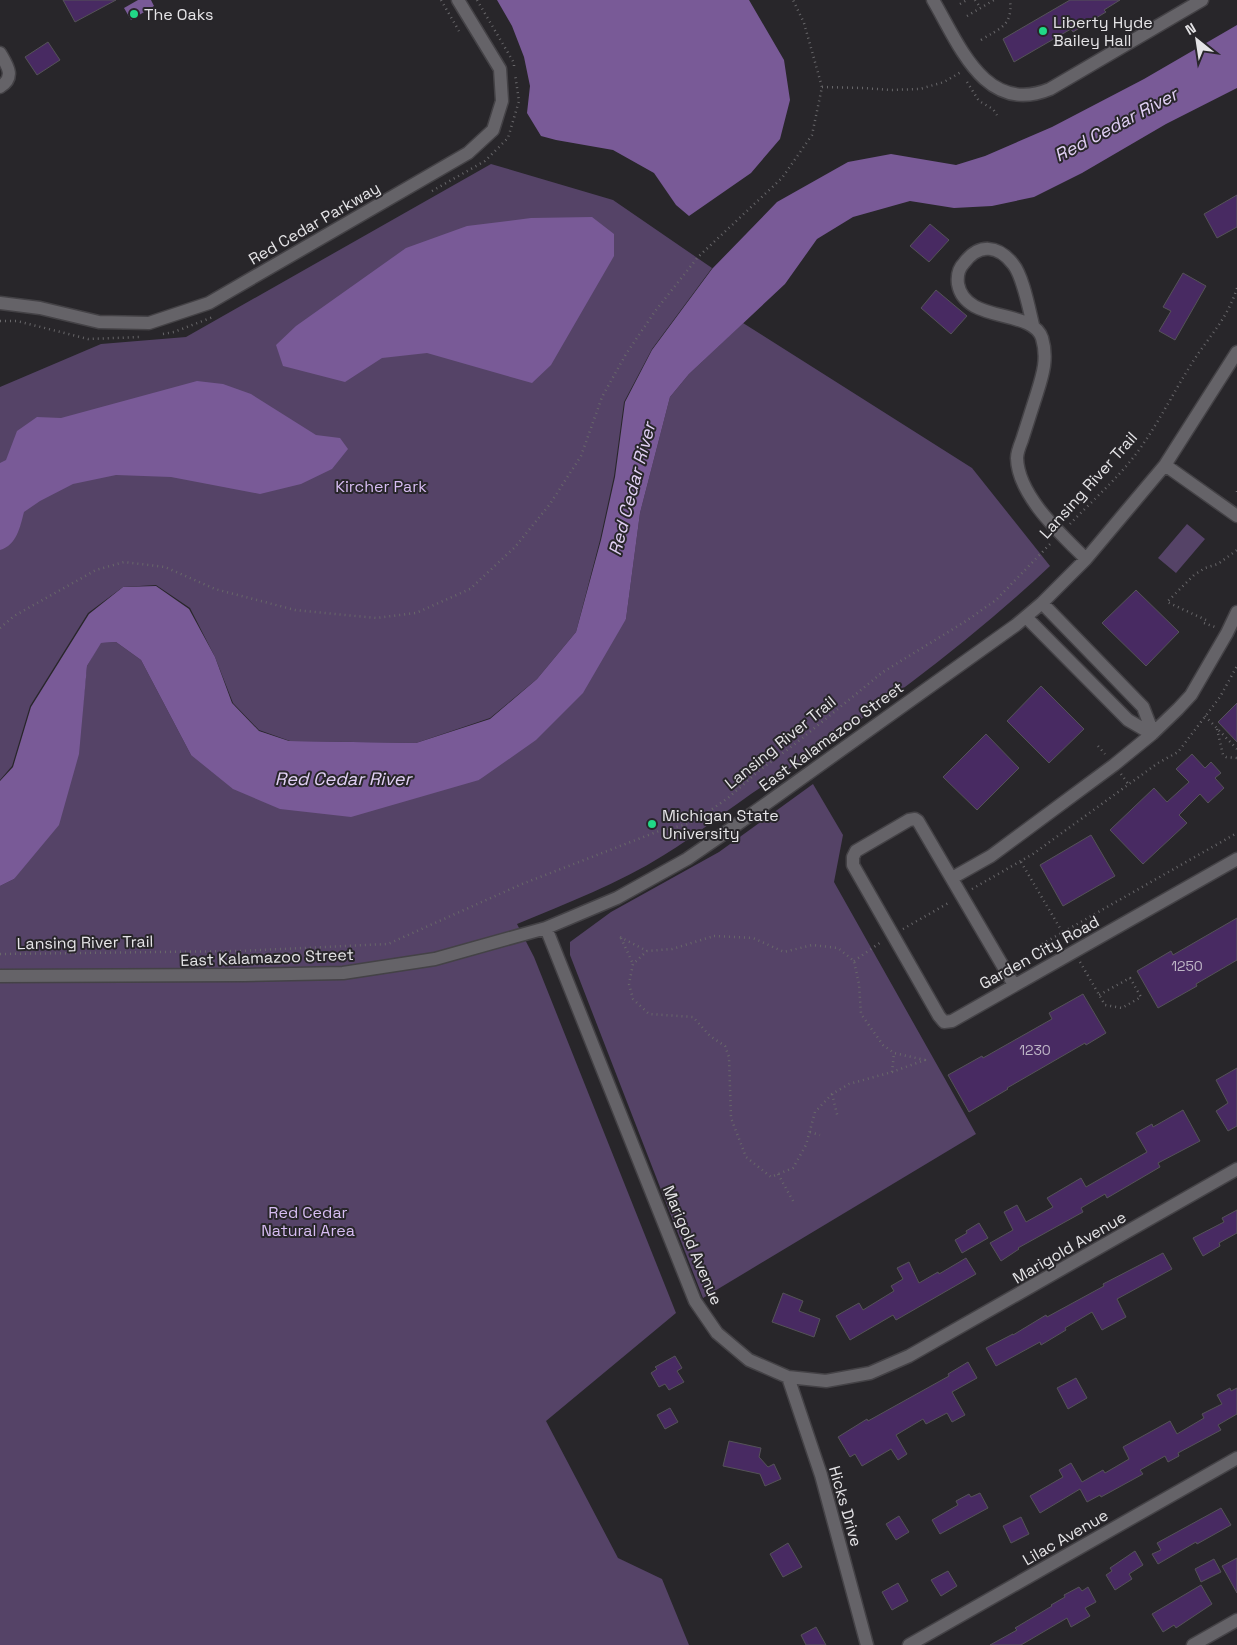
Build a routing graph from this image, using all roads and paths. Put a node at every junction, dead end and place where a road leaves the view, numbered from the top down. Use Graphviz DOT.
graph roads {
  1 [pos="441,0"];
  2 [pos="458,0"];
  3 [pos="792,0"];
  4 [pos="932,0"];
  5 [pos="966,0"];
  6 [pos="975,0"];
  7 [pos="994,0"];
  8 [pos="1010,0"];
  9 [pos="1202,0"];
  10 [pos="960,4"];
  11 [pos="980,8"];
  12 [pos="966,16"];
  13 [pos="459,31"];
  14 [pos="981,40"];
  15 [pos="0,53"];
  16 [pos="966,69"];
  17 [pos="961,72"];
  18 [pos="0,87"];
  19 [pos="822,87"];
  20 [pos="997,115"];
  21 [pos="1237,288"];
  22 [pos="0,303"];
  23 [pos="1033,325"];
  24 [pos="1237,352"];
  25 [pos="1165,465"];
  26 [pos="1237,516"];
  27 [pos="1060,533"];
  28 [pos="1237,550"];
  29 [pos="1086,559"];
  30 [pos="1042,603"];
  31 [pos="1237,612"];
  32 [pos="1026,617"];
  33 [pos="1206,620"];
  34 [pos="0,628"];
  35 [pos="1237,666"];
  36 [pos="1205,716"];
  37 [pos="1217,728"];
  38 [pos="1152,734"];
  39 [pos="1237,749"];
  40 [pos="1237,758"];
  41 [pos="1237,833"];
  42 [pos="1237,859"];
  43 [pos="952,878"];
  44 [pos="962,895"];
  45 [pos="546,928"];
  46 [pos="892,935"];
  47 [pos="1042,944"];
  48 [pos="647,951"];
  49 [pos="0,954"];
  50 [pos="854,961"];
  51 [pos="633,964"];
  52 [pos="0,976"];
  53 [pos="1014,985"];
  54 [pos="894,1053"];
  55 [pos="892,1072"];
  56 [pos="832,1094"];
  57 [pos="838,1118"];
  58 [pos="810,1132"];
  59 [pos="820,1136"];
  60 [pos="1237,1169"];
  61 [pos="778,1174"];
  62 [pos="793,1201"];
  63 [pos="788,1377"];
  64 [pos="1237,1458"];
  65 [pos="1237,1620"];
  66 [pos="868,1645"];
  67 [pos="909,1645"];
  68 [pos="1193,1645"];
  1 -- 13 [label="path"];
  2 -- 22 [label="street, Red Cedar Parkway"];
  3 -- 19 [label="path"];
  4 -- 9 [label="street"];
  5 -- 10 [label="path"];
  6 -- 11 [label="path"];
  7 -- 11 [label="path"];
  8 -- 14 [label="path"];
  11 -- 12 [label="path"];
  15 -- 18 [label="street"];
  16 -- 17 [label="path"];
  17 -- 19 [label="path"];
  17 -- 20 [label="path"];
  19 -- 34 [label="path"];
  21 -- 27 [label="path, Lansing River Trail"];
  23 -- 23 [label="street"];
  23 -- 27 [label="street"];
  24 -- 25 [label="street, East Kalamazoo Street"];
  25 -- 26 [label="street"];
  25 -- 29 [label="street, East Kalamazoo Street"];
  27 -- 29 [label="street"];
  27 -- 49 [label="path, Lansing River Trail"];
  28 -- 33 [label="path"];
  29 -- 30 [label="street, East Kalamazoo Street"];
  30 -- 32 [label="street, East Kalamazoo Street"];
  30 -- 38 [label="street"];
  31 -- 38 [label="street"];
  32 -- 38 [label="street"];
  32 -- 45 [label="street, East Kalamazoo Street"];
  35 -- 36 [label="path"];
  36 -- 37 [label="path"];
  36 -- 44 [label="path"];
  37 -- 39 [label="path"];
  37 -- 40 [label="path"];
  38 -- 43 [label="street"];
  41 -- 47 [label="path"];
  42 -- 53 [label="street, Garden City Road"];
  43 -- 44 [label="street"];
  43 -- 46 [label="street"];
  44 -- 46 [label="path"];
  44 -- 53 [label="street"];
  45 -- 52 [label="street, East Kalamazoo Street"];
  45 -- 63 [label="street, Marigold Avenue"];
  46 -- 50 [label="path"];
  46 -- 53 [label="street, Garden City Road"];
  48 -- 50 [label="path"];
  48 -- 51 [label="path"];
  48 -- 51 [label="path"];
  50 -- 54 [label="path"];
  51 -- 61 [label="path"];
  54 -- 55 [label="path"];
  54 -- 55 [label="path"];
  55 -- 56 [label="path"];
  56 -- 57 [label="path"];
  56 -- 58 [label="path"];
  58 -- 59 [label="path"];
  58 -- 61 [label="path"];
  60 -- 63 [label="street, Marigold Avenue"];
  61 -- 62 [label="path"];
  63 -- 66 [label="street, Hicks Drive"];
  64 -- 67 [label="street, Lilac Avenue"];
  65 -- 68 [label="street"];
}
